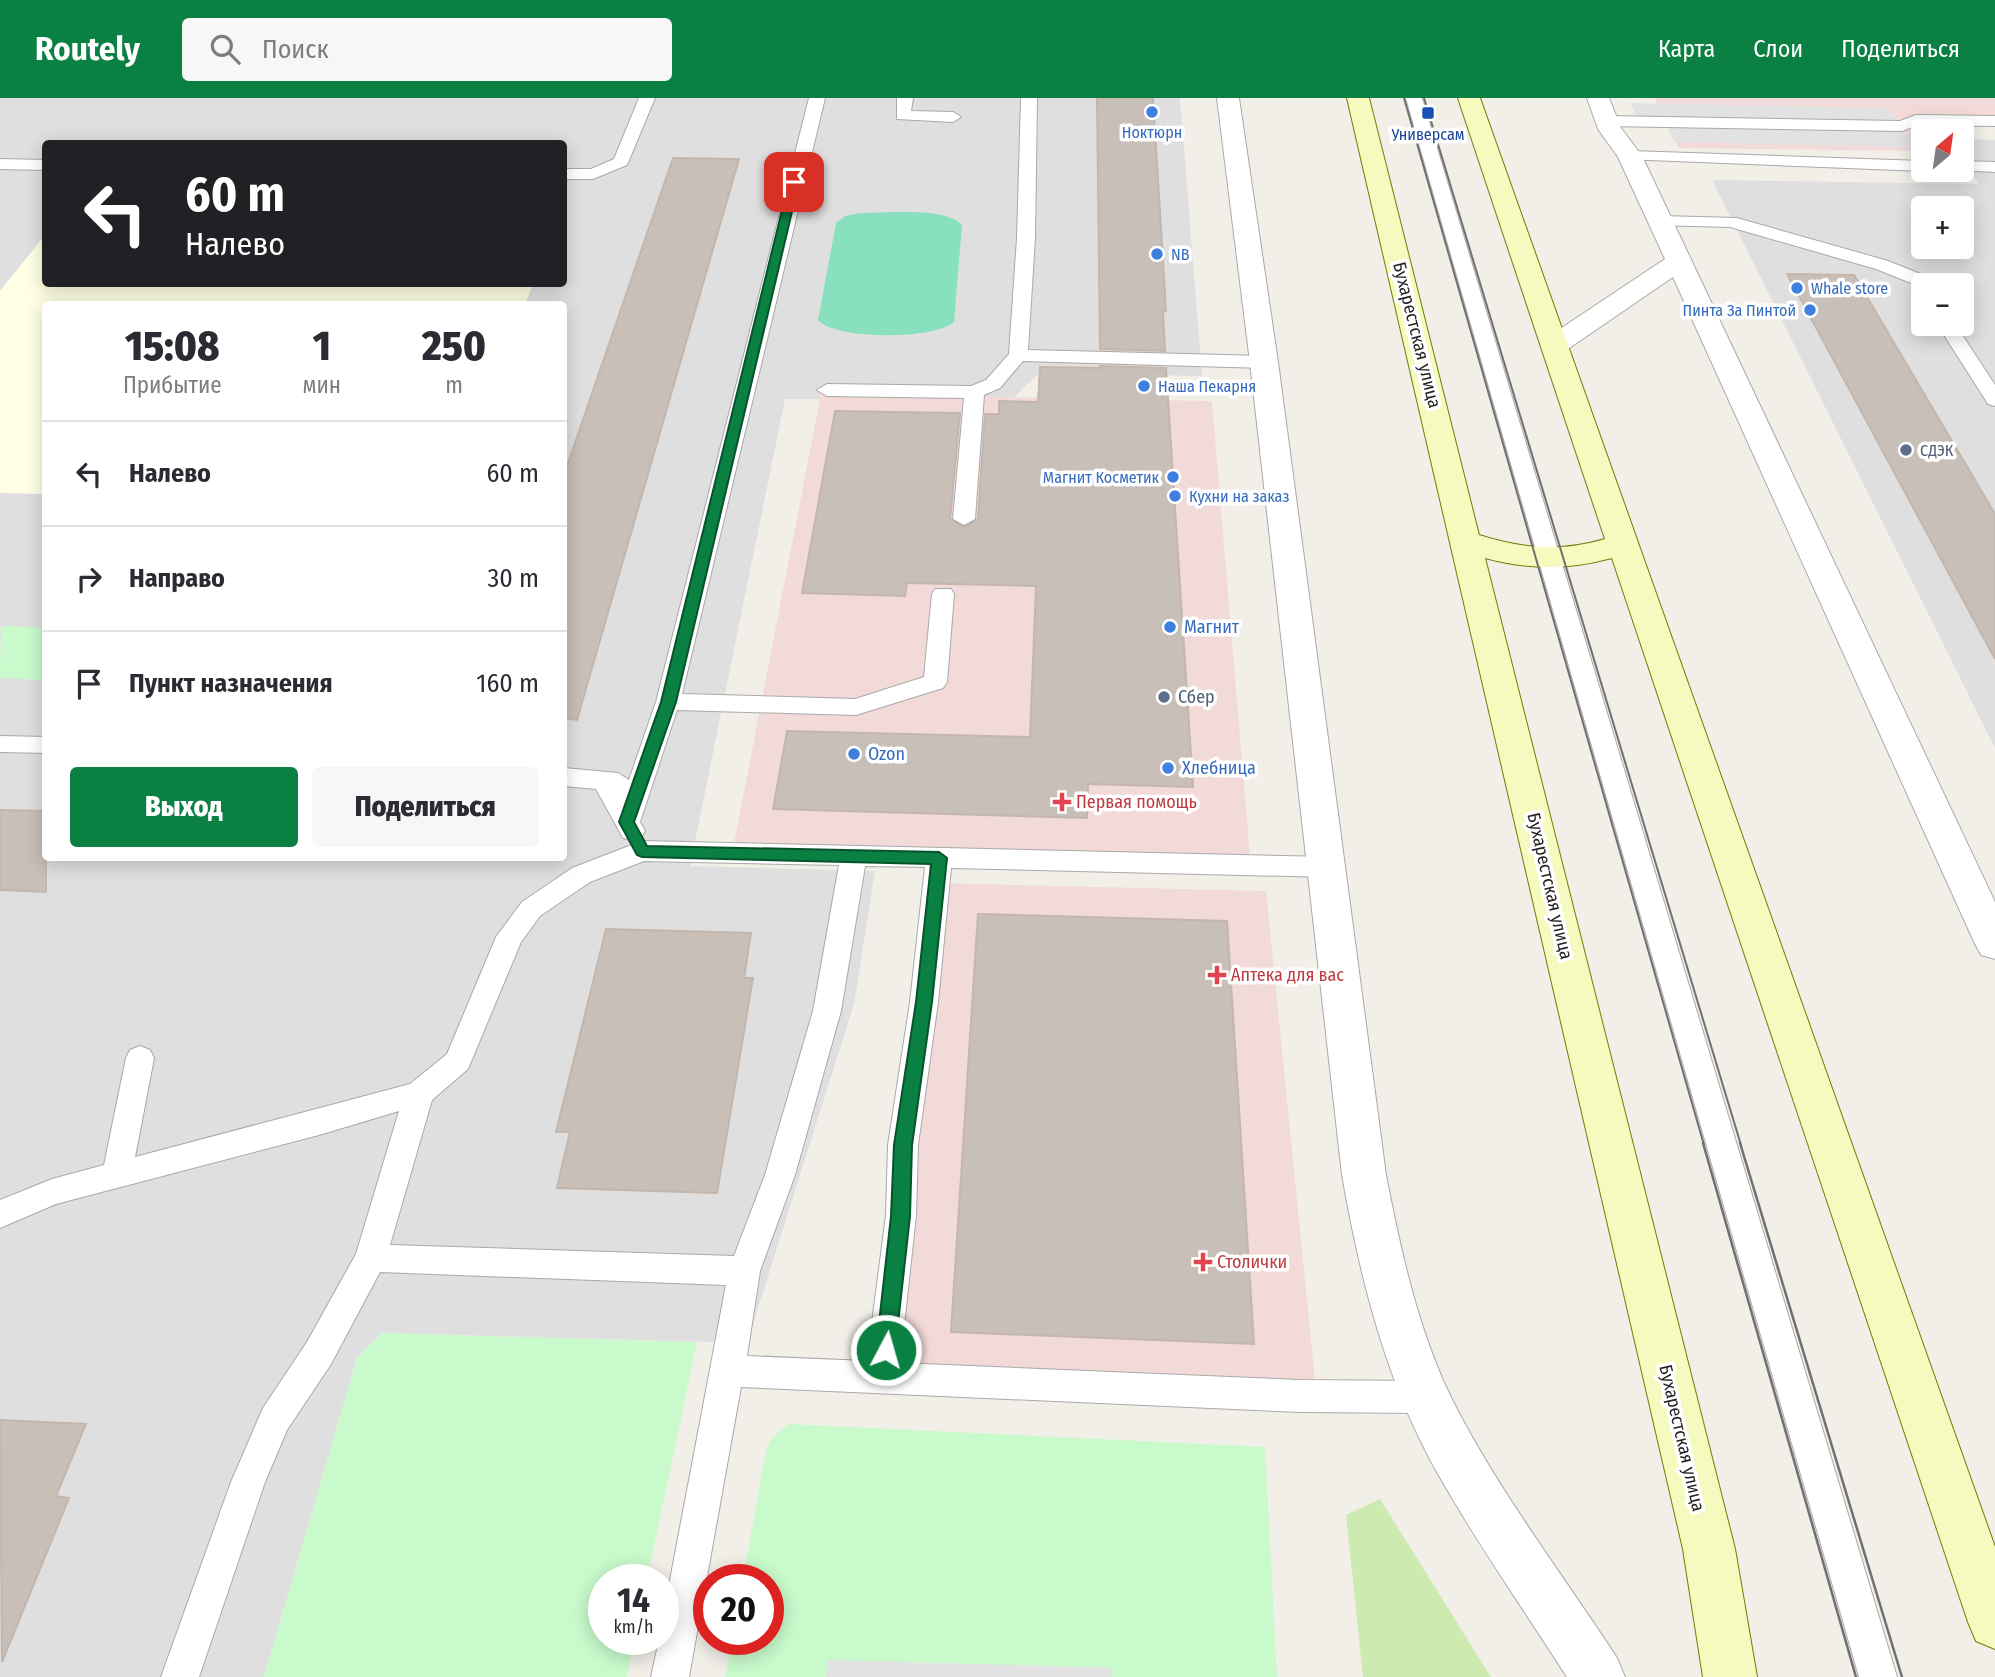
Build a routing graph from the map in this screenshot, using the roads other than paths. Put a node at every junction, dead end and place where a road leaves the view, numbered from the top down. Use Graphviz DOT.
graph roads {
  1 [pos="647,98"];
  2 [pos="817,98"];
  3 [pos="905,98"];
  4 [pos="1030,98"];
  5 [pos="1228,98"];
  6 [pos="1358,98"];
  7 [pos="1414,98"];
  8 [pos="1469,98"];
  9 [pos="1598,98"];
  10 [pos="953,117"];
  11 [pos="1607,121"];
  12 [pos="1995,121"];
  13 [pos="1630,156"];
  14 [pos="0,164"];
  15 [pos="42,165"];
  16 [pos="1911,166"];
  17 [pos="1974,166"];
  18 [pos="1995,167"];
  19 [pos="567,174"];
  20 [pos="1660,221"];
  21 [pos="1678,262"];
  22 [pos="1911,277"];
  23 [pos="1954,336"];
  24 [pos="1555,345"];
  25 [pos="1018,355"];
  26 [pos="1264,362"];
  27 [pos="827,390"];
  28 [pos="974,392"];
  29 [pos="1995,400"];
  30 [pos="964,519"];
  31 [pos="1468,542"];
  32 [pos="1624,544"];
  33 [pos="1549,558"];
  34 [pos="943,594"];
  35 [pos="668,702"];
  36 [pos="0,744"];
  37 [pos="42,745"];
  38 [pos="567,777"];
  39 [pos="603,780"];
  40 [pos="641,784"];
  41 [pos="626,822"];
  42 [pos="642,851"];
  43 [pos="853,856"];
  44 [pos="939,858"];
  45 [pos="1328,867"];
  46 [pos="1995,944"];
  47 [pos="140,1058"];
  48 [pos="419,1093"];
  49 [pos="117,1174"];
  50 [pos="0,1213"];
  51 [pos="371,1258"];
  52 [pos="744,1271"];
  53 [pos="728,1371"];
  54 [pos="883,1377"];
  55 [pos="1426,1398"];
  56 [pos="1995,1622"];
  57 [pos="180,1677"];
  58 [pos="670,1677"];
  59 [pos="1598,1677"];
  60 [pos="1730,1677"];
  61 [pos="1878,1677"];
  1 -- 19 [label="lane"];
  2 -- 35 [label="lane"];
  3 -- 10 [label="lane"];
  4 -- 25 [label="lane"];
  5 -- 26 [label="street"];
  6 -- 31 [label="main road, Бухарестская улица"];
  7 -- 33 [label="lane"];
  8 -- 24 [label="main road"];
  9 -- 11 [label="street"];
  11 -- 12 [label="lane"];
  11 -- 13 [label="street"];
  13 -- 16 [label="lane"];
  13 -- 20 [label="street"];
  14 -- 15 [label="lane"];
  17 -- 18 [label="lane"];
  20 -- 21 [label="street"];
  20 -- 22 [label="lane"];
  21 -- 24 [label="street"];
  21 -- 46 [label="street"];
  23 -- 29 [label="lane"];
  24 -- 32 [label="main road"];
  25 -- 26 [label="lane"];
  25 -- 28 [label="lane"];
  26 -- 45 [label="street"];
  27 -- 28 [label="lane"];
  28 -- 30 [label="lane"];
  31 -- 33 [label="main road"];
  31 -- 60 [label="main road, Бухарестская улица"];
  32 -- 33 [label="main road"];
  32 -- 56 [label="main road"];
  33 -- 61 [label="lane"];
  34 -- 35 [label="lane"];
  35 -- 40 [label="lane"];
  36 -- 37 [label="lane"];
  38 -- 39 [label="lane"];
  39 -- 40 [label="lane"];
  39 -- 41 [label="lane"];
  40 -- 41 [label="lane"];
  41 -- 42 [label="lane"];
  42 -- 43 [label="lane"];
  42 -- 48 [label="lane"];
  43 -- 44 [label="lane"];
  43 -- 52 [label="lane"];
  44 -- 45 [label="lane"];
  44 -- 54 [label="lane"];
  45 -- 55 [label="street"];
  47 -- 49 [label="lane"];
  48 -- 49 [label="lane"];
  48 -- 51 [label="lane"];
  49 -- 50 [label="lane"];
  51 -- 52 [label="lane"];
  51 -- 57 [label="lane"];
  52 -- 53 [label="lane"];
  53 -- 54 [label="lane"];
  53 -- 58 [label="lane"];
  54 -- 55 [label="lane"];
  55 -- 59 [label="street"];
}
